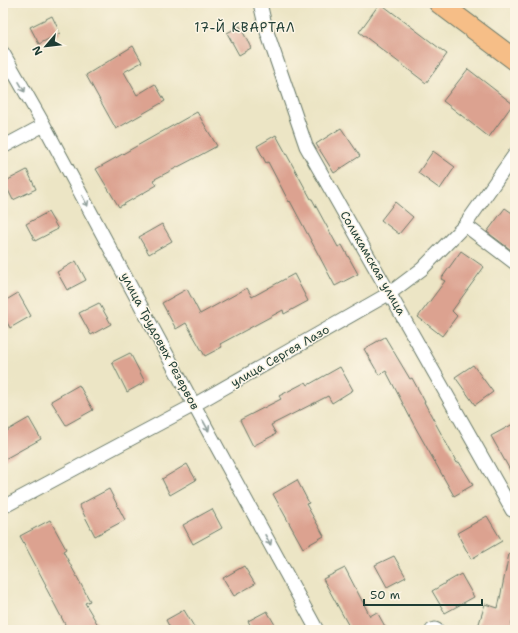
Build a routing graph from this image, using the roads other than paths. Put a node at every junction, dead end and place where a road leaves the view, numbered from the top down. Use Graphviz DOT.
graph roads {
  1 [pos="260,3"];
  2 [pos="439,3"];
  3 [pos="3,53"];
  4 [pos="515,60"];
  5 [pos="44,125"];
  6 [pos="3,147"];
  7 [pos="515,154"];
  8 [pos="465,225"];
  9 [pos="515,263"];
  10 [pos="390,293"];
  11 [pos="194,405"];
  12 [pos="3,508"];
  13 [pos="515,510"];
  14 [pos="317,630"];
  15 [pos="432,630"];
  16 [pos="437,630"];
  1 -- 10 [label="street, Соликамская улица"];
  2 -- 4 [label="main road"];
  3 -- 5 [label="street, улица Трудовых Резервов, one-way"];
  5 -- 6 [label="street"];
  5 -- 11 [label="street, улица Трудовых Резервов, one-way"];
  7 -- 8 [label="street, улица Сергея Лазо"];
  8 -- 9 [label="street"];
  8 -- 10 [label="street, улица Сергея Лазо"];
  10 -- 11 [label="street, улица Сергея Лазо"];
  10 -- 13 [label="street, Соликамская улица"];
  11 -- 12 [label="street, улица Сергея Лазо"];
  11 -- 14 [label="street, улица Трудовых Резервов, one-way"];
  15 -- 16 [label="street"];
}
